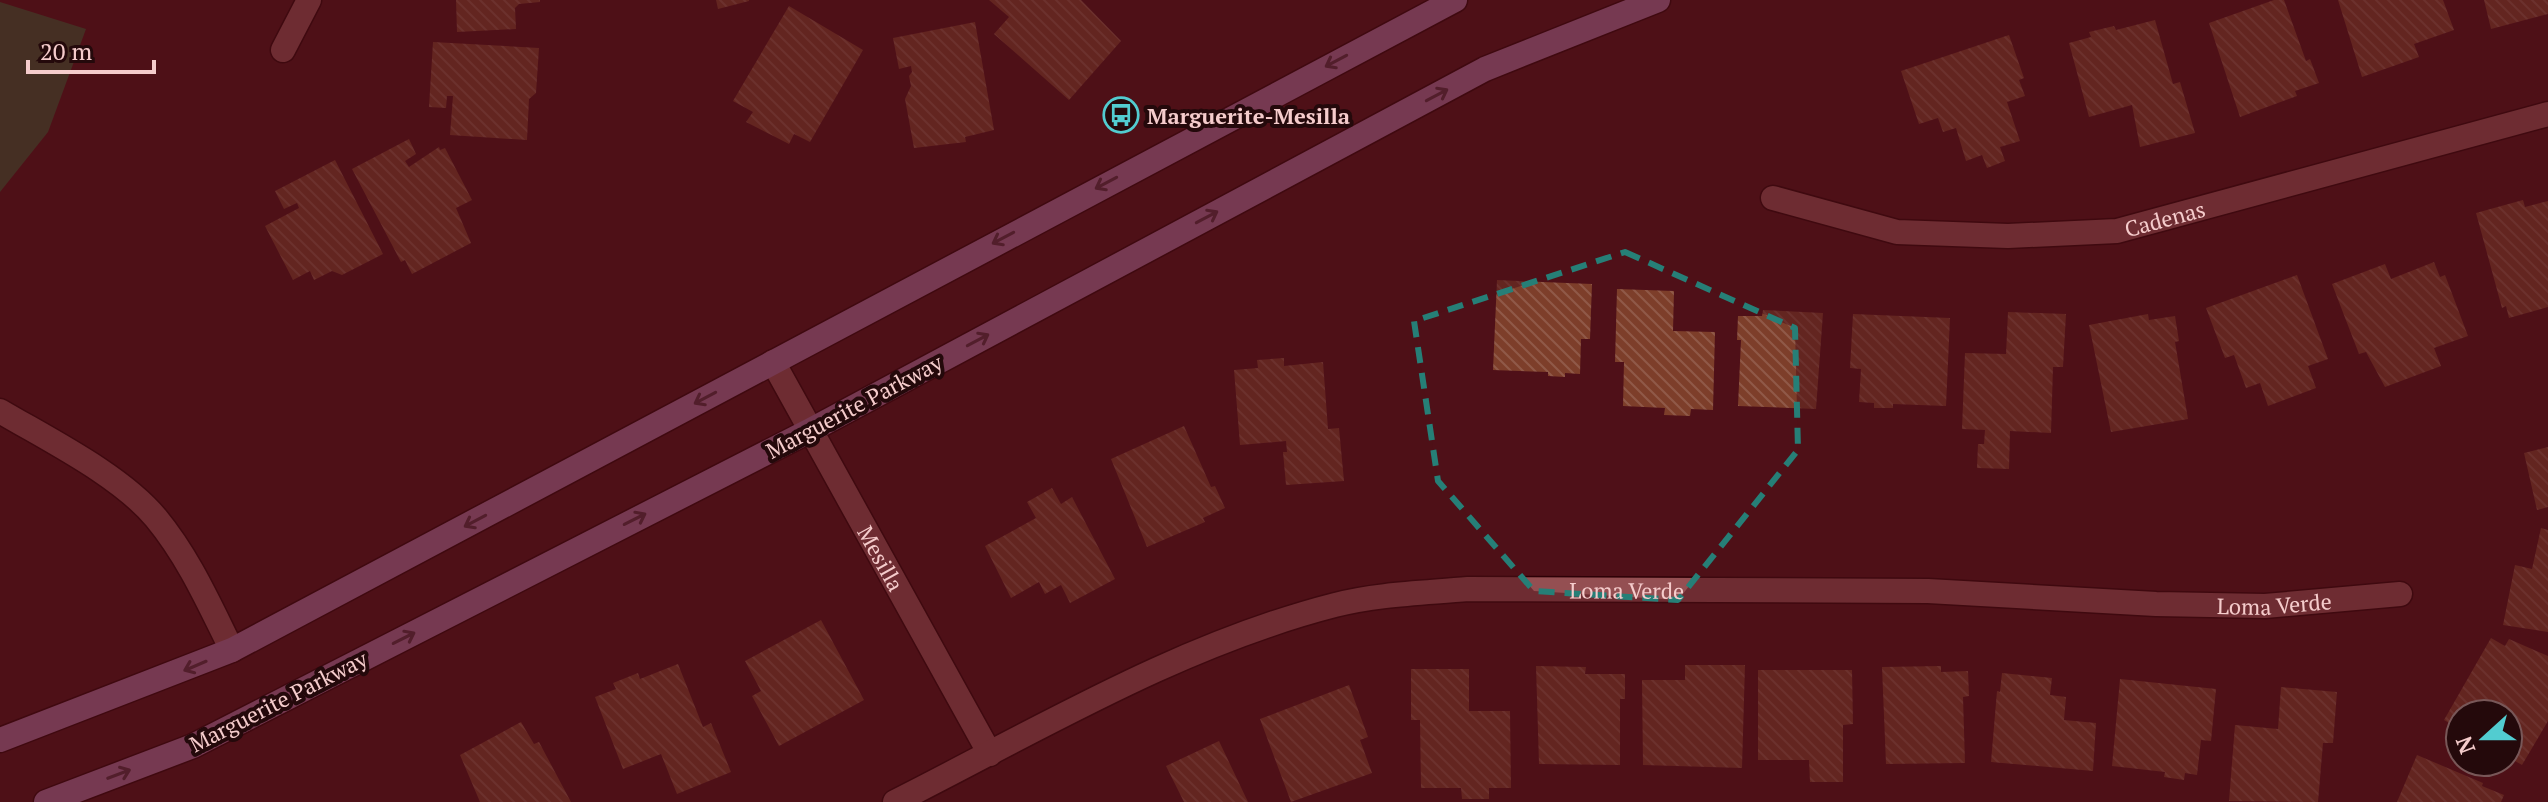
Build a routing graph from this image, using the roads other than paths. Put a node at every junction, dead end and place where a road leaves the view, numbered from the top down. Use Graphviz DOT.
graph roads {
  1 [pos="309,0"];
  2 [pos="1455,0"];
  3 [pos="1658,0"];
  4 [pos="283,50"];
  5 [pos="2548,114"];
  6 [pos="1773,198"];
  7 [pos="773,362"];
  8 [pos="0,411"];
  9 [pos="811,430"];
  10 [pos="2400,594"];
  11 [pos="232,650"];
  12 [pos="0,740"];
  13 [pos="990,754"];
  14 [pos="46,802"];
  15 [pos="895,802"];
  1 -- 4 [label="street"];
  2 -- 7 [label="main road, one-way"];
  9 -- 3 [label="main road, Marguerite Parkway, one-way"];
  5 -- 6 [label="street, Cadenas"];
  7 -- 9 [label="street, Mesilla"];
  7 -- 11 [label="main road, one-way"];
  8 -- 11 [label="street"];
  9 -- 13 [label="street, Mesilla"];
  14 -- 9 [label="main road, Marguerite Parkway, one-way"];
  10 -- 13 [label="street, Loma Verde"];
  11 -- 12 [label="main road, one-way"];
  13 -- 15 [label="street, Loma Verde"];
}
